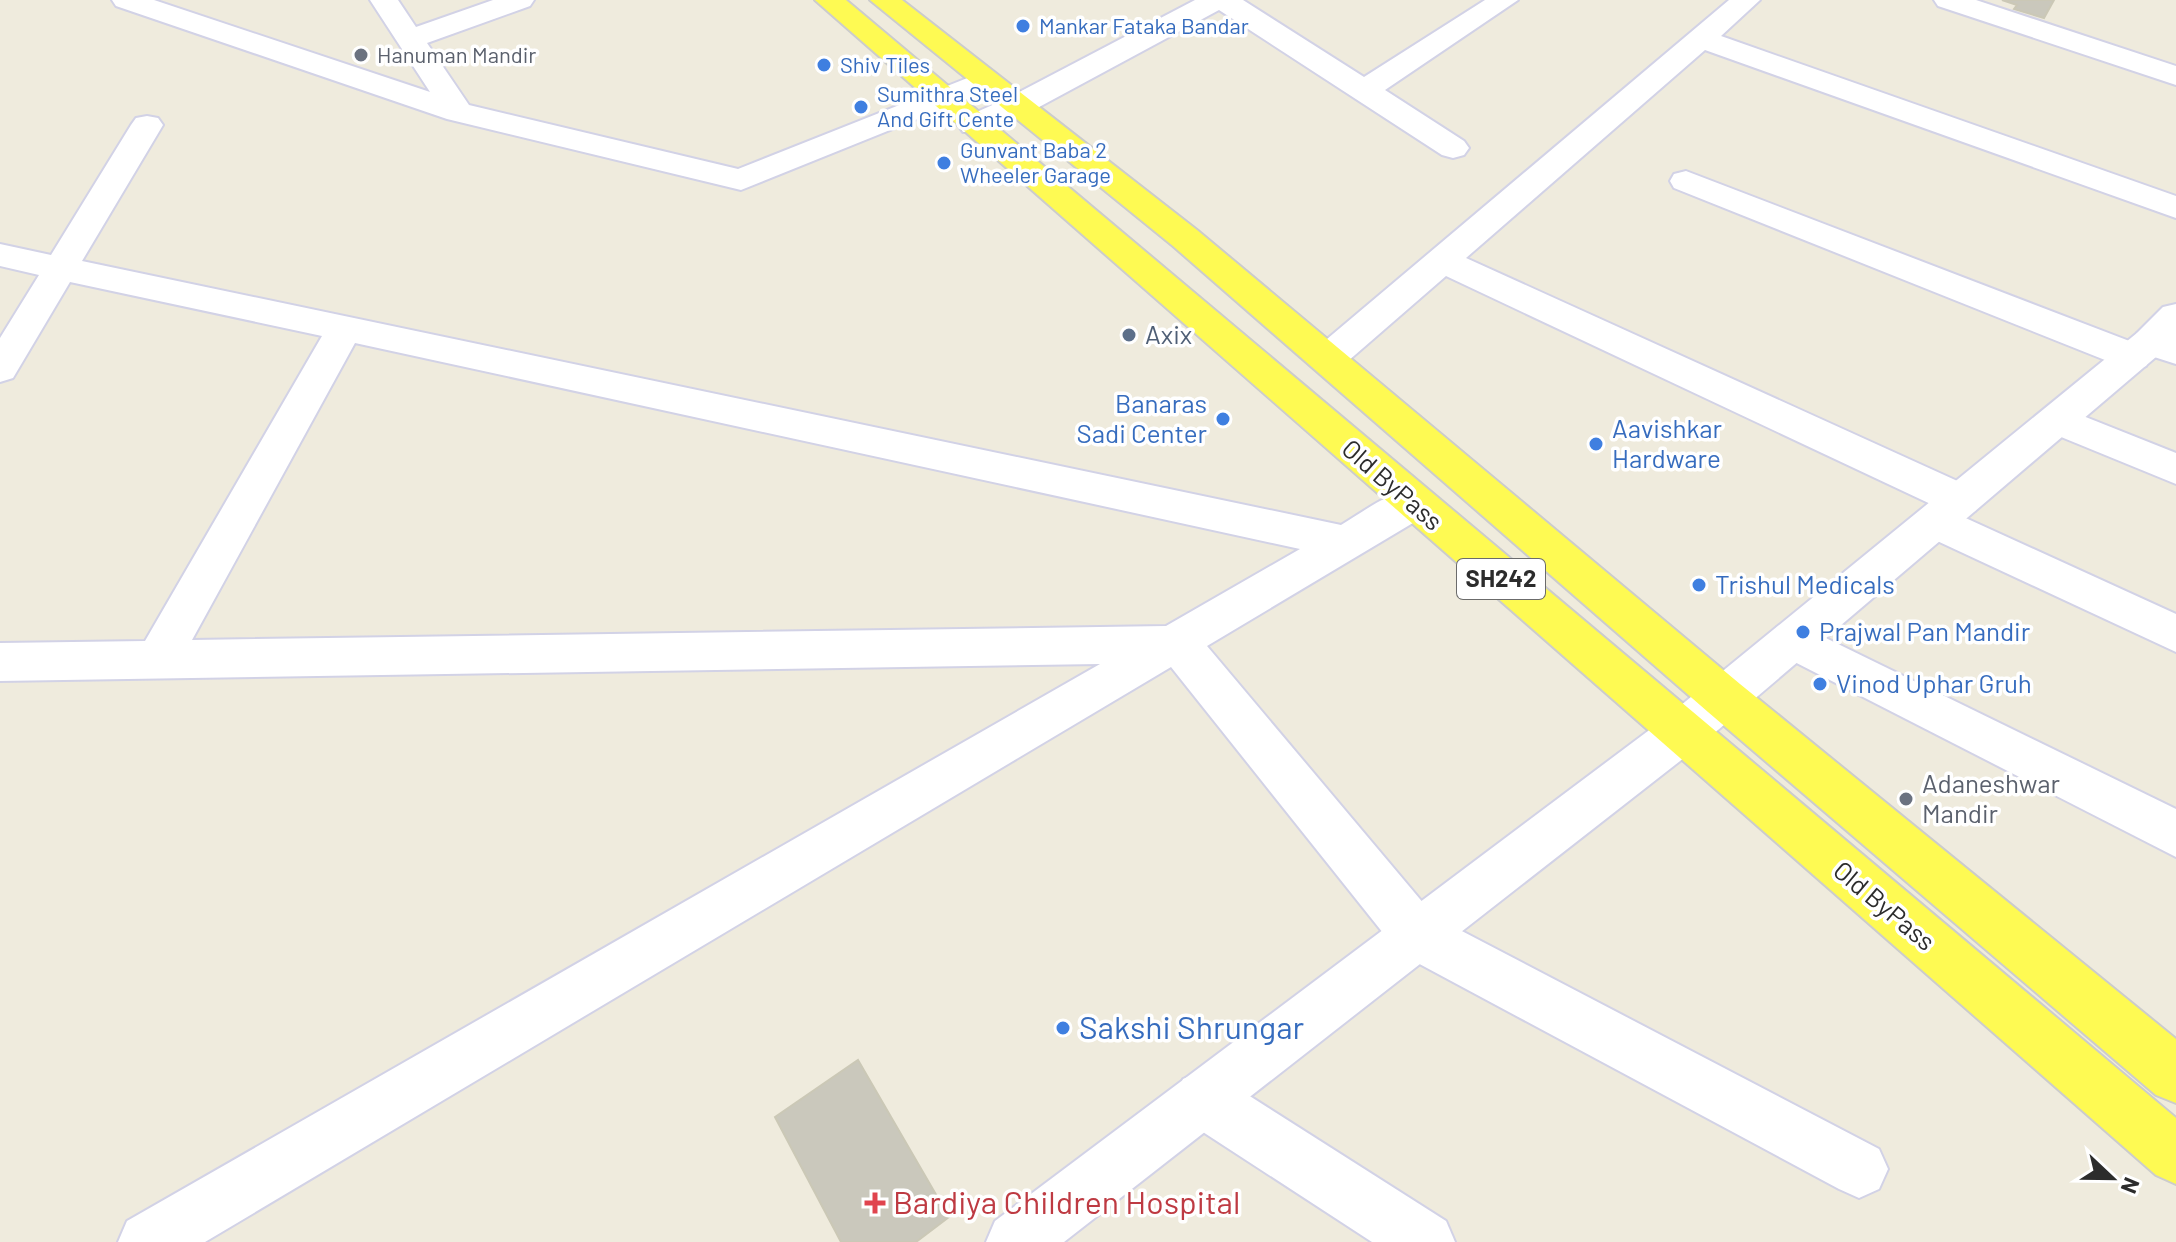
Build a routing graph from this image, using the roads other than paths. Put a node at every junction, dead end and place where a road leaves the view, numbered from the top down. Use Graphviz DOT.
graph roads {
  1 [pos="126,0"];
  2 [pos="384,0"];
  3 [pos="520,0"];
  4 [pos="829,0"];
  5 [pos="884,0"];
  6 [pos="1216,0"];
  7 [pos="1224,0"];
  8 [pos="1504,0"];
  9 [pos="1746,0"];
  10 [pos="1948,0"];
  11 [pos="410,39"];
  12 [pos="1701,39"];
  13 [pos="2176,76"];
  14 [pos="1365,90"];
  15 [pos="1002,94"];
  16 [pos="942,97"];
  17 [pos="458,112"];
  18 [pos="147,125"];
  19 [pos="974,125"];
  20 [pos="1453,148"];
  21 [pos="1686,181"];
  22 [pos="2176,208"];
  23 [pos="0,255"];
  24 [pos="1442,261"];
  25 [pos="63,269"];
  26 [pos="346,327"];
  27 [pos="2159,341"];
  28 [pos="1327,359"];
  29 [pos="0,369"];
  30 [pos="2058,420"];
  31 [pos="2176,469"];
  32 [pos="1414,503"];
  33 [pos="1948,511"];
  34 [pos="1348,543"];
  35 [pos="2176,634"];
  36 [pos="1793,640"];
  37 [pos="1178,644"];
  38 [pos="158,659"];
  39 [pos="0,662"];
  40 [pos="1724,698"];
  41 [pos="1681,733"];
  42 [pos="2176,834"];
  43 [pos="1417,935"];
  44 [pos="2176,1075"];
  45 [pos="1203,1099"];
  46 [pos="2176,1155"];
  47 [pos="1859,1169"];
  48 [pos="148,1242"];
  49 [pos="1016,1242"];
  50 [pos="1425,1242"];
  1 -- 17 [label="street"];
  2 -- 11 [label="street"];
  3 -- 11 [label="street"];
  4 -- 16 [label="main road, Old ByPass / SH242"];
  5 -- 15 [label="main road, Old ByPass / SH242"];
  6 -- 15 [label="street"];
  7 -- 14 [label="street"];
  8 -- 14 [label="street"];
  9 -- 12 [label="street"];
  10 -- 13 [label="street"];
  11 -- 17 [label="street"];
  12 -- 22 [label="street"];
  12 -- 24 [label="street"];
  14 -- 20 [label="street"];
  15 -- 16 [label="street"];
  15 -- 19 [label="street"];
  15 -- 28 [label="main road, Old ByPass / SH242"];
  16 -- 17 [label="street"];
  16 -- 19 [label="main road, Old ByPass / SH242"];
  18 -- 25 [label="street"];
  19 -- 32 [label="main road, Old ByPass / SH242"];
  21 -- 27 [label="street"];
  23 -- 25 [label="street"];
  24 -- 28 [label="street"];
  24 -- 33 [label="street"];
  25 -- 26 [label="street"];
  25 -- 29 [label="street"];
  26 -- 34 [label="street"];
  26 -- 38 [label="street"];
  27 -- 30 [label="street"];
  28 -- 40 [label="main road, Old ByPass / SH242"];
  30 -- 31 [label="street"];
  30 -- 33 [label="street"];
  32 -- 34 [label="street"];
  32 -- 41 [label="main road, Old ByPass / SH242"];
  33 -- 35 [label="street"];
  33 -- 36 [label="street"];
  34 -- 37 [label="street"];
  36 -- 40 [label="street"];
  36 -- 42 [label="street"];
  37 -- 38 [label="street"];
  37 -- 43 [label="street"];
  37 -- 48 [label="street"];
  38 -- 39 [label="street"];
  40 -- 41 [label="street"];
  40 -- 44 [label="main road, Old ByPass / SH242"];
  41 -- 43 [label="street"];
  41 -- 46 [label="main road, Old ByPass / SH242"];
  43 -- 45 [label="street"];
  43 -- 47 [label="street"];
  45 -- 49 [label="street"];
  45 -- 50 [label="street"];
}
